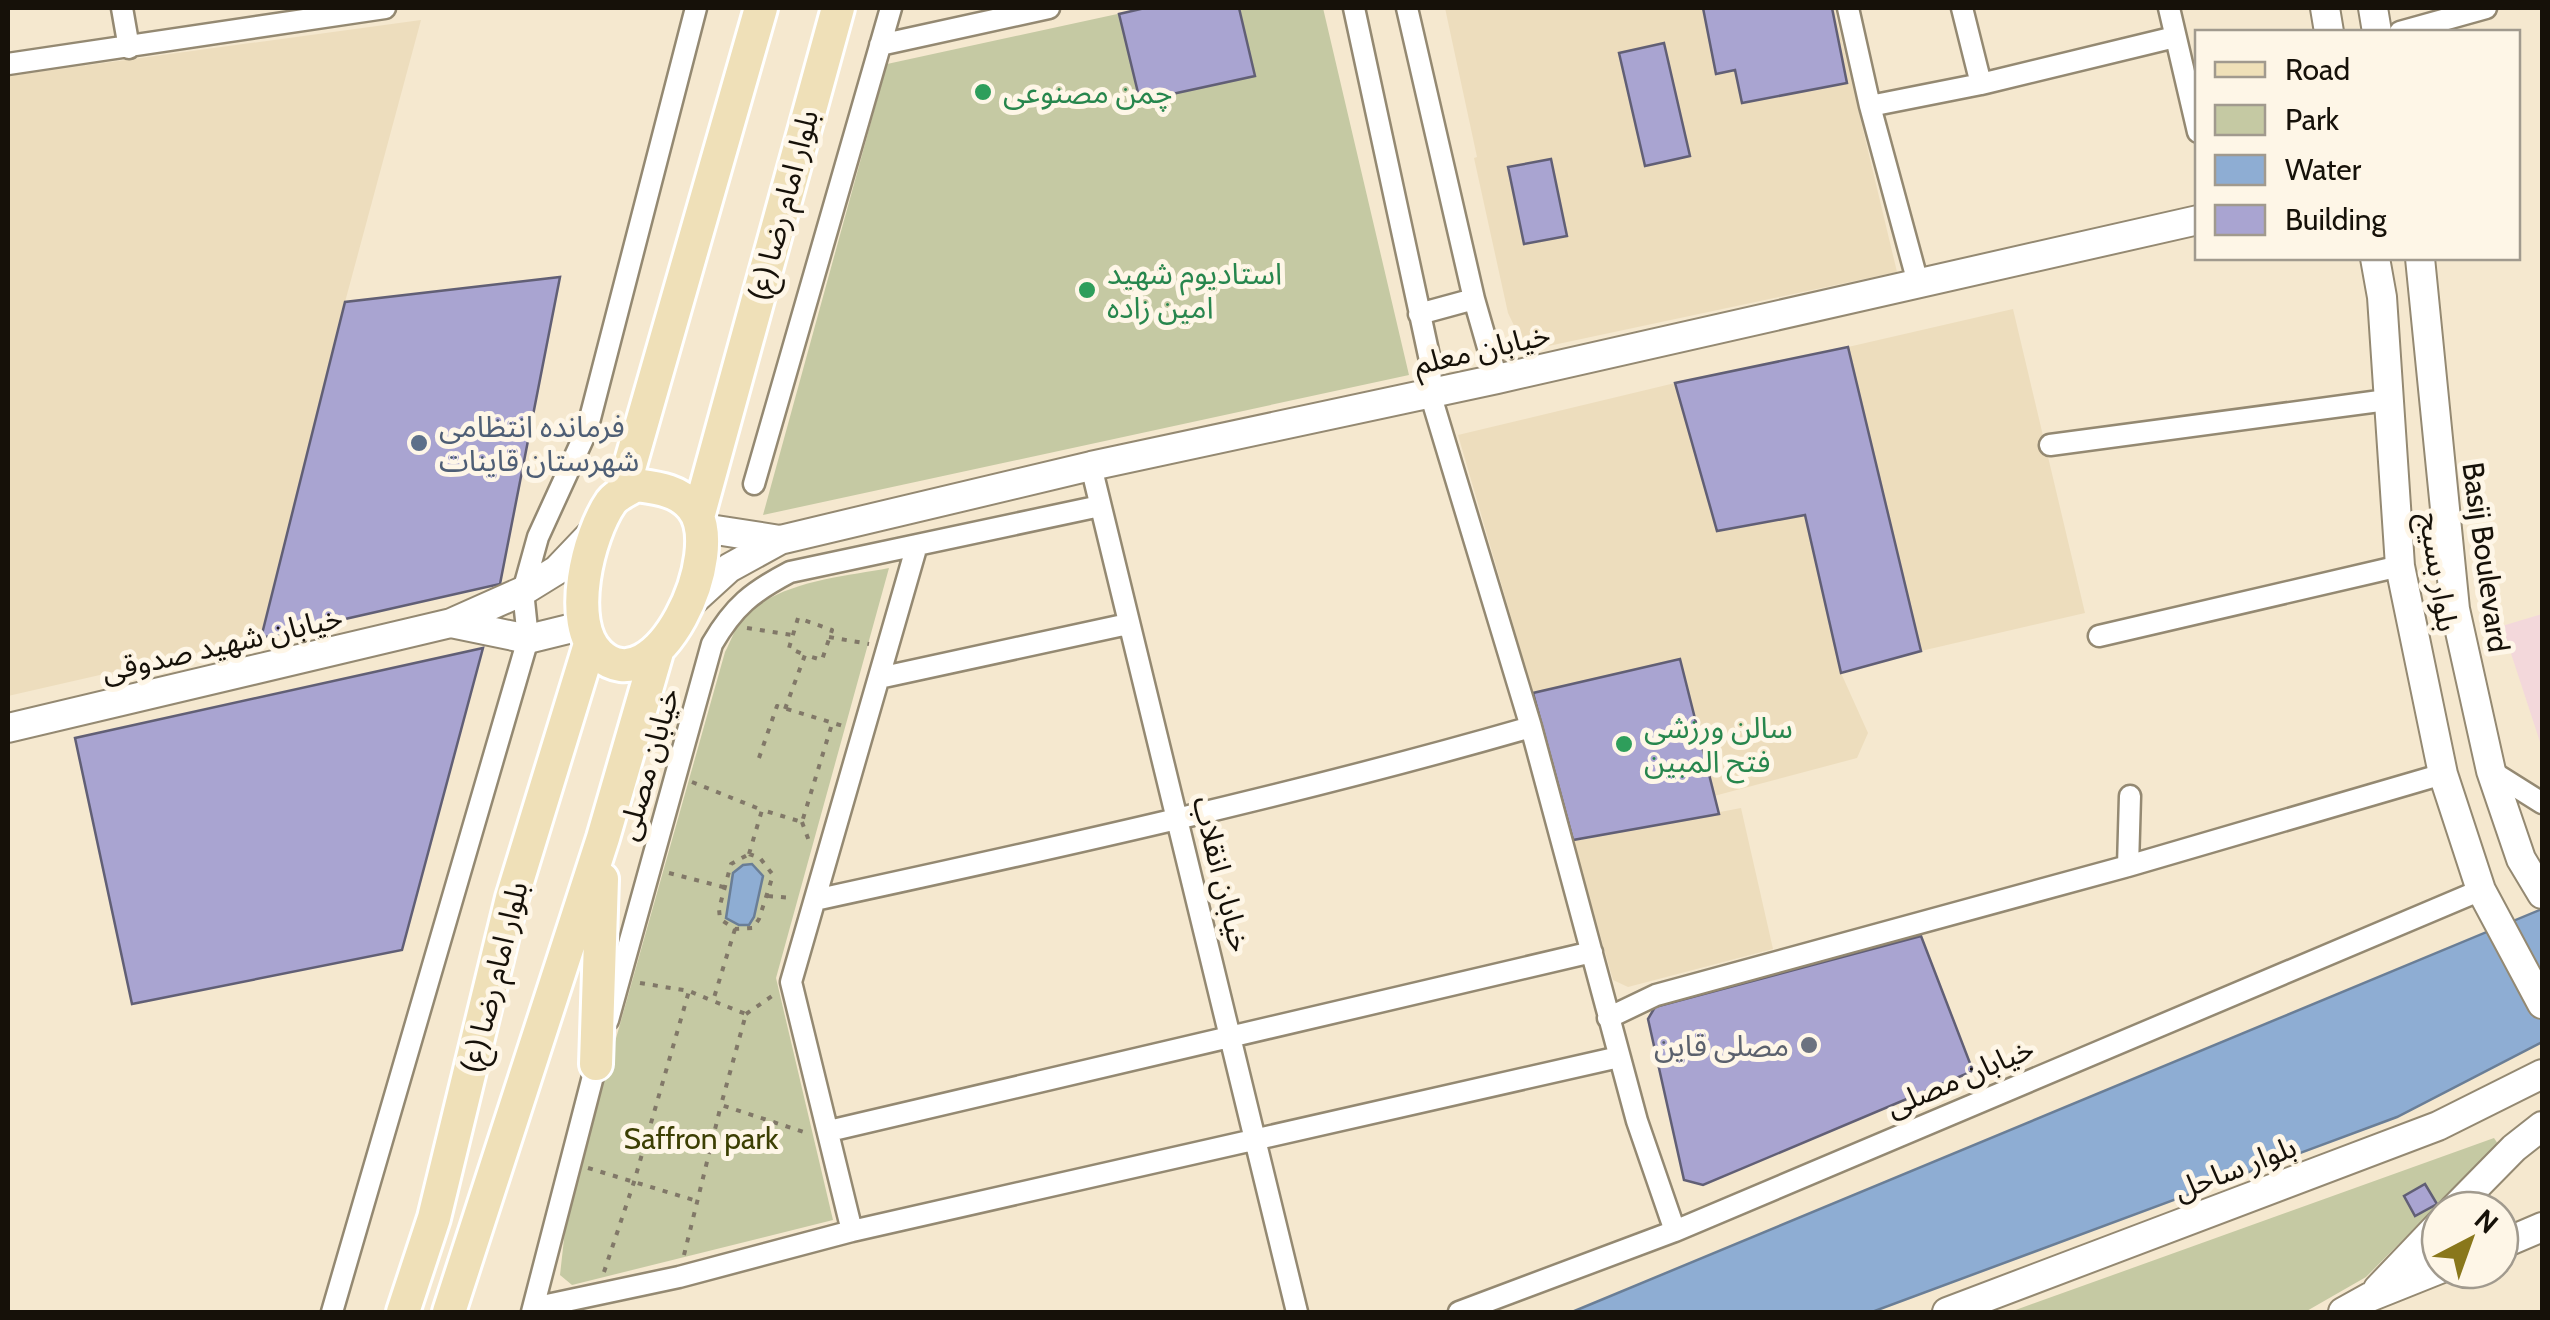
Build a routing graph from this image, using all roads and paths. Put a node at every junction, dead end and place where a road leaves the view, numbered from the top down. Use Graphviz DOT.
graph roads {
  1 [pos="122,8"];
  2 [pos="385,8"];
  3 [pos="696,8"];
  4 [pos="761,8"];
  5 [pos="838,8"];
  6 [pos="890,8"];
  7 [pos="1048,8"];
  8 [pos="1354,8"];
  9 [pos="1407,8"];
  10 [pos="1848,8"];
  11 [pos="1962,8"];
  12 [pos="2169,8"];
  13 [pos="2486,8"];
  14 [pos="2407,30"];
  15 [pos="2175,37"];
  16 [pos="880,45"];
  17 [pos="130,48"];
  18 [pos="8,64"];
  19 [pos="1981,84"];
  20 [pos="1870,106"];
  21 [pos="2195,120"];
  22 [pos="2195,221"];
  23 [pos="2355,260"];
  24 [pos="2375,260"];
  25 [pos="2420,260"];
  26 [pos="1918,283"];
  27 [pos="2382,297"];
  28 [pos="1474,299"];
  29 [pos="1419,314"];
  30 [pos="1497,379"];
  31 [pos="1430,394"];
  32 [pos="2387,400"];
  33 [pos="2050,445"];
  34 [pos="1091,466"];
  35 [pos="754,484"];
  36 [pos="622,493"];
  37 [pos="1100,506"];
  38 [pos="700,523"];
  39 [pos="598,528"];
  40 [pos="780,540"];
  41 [pos="917,545"];
  42 [pos="2400,566"];
  43 [pos="523,591"];
  44 [pos="684,609"];
  45 [pos="451,623"];
  46 [pos="1128,624"];
  47 [pos="742,628"];
  48 [pos="587,634"];
  49 [pos="793,635"];
  50 [pos="2099,636"];
  51 [pos="829,637"];
  52 [pos="528,639"];
  53 [pos="887,647"];
  54 [pos="656,652"];
  55 [pos="805,655"];
  56 [pos="879,678"];
  57 [pos="785,709"];
  58 [pos="832,724"];
  59 [pos="1531,727"];
  60 [pos="8,728"];
  61 [pos="863,730"];
  62 [pos="759,758"];
  63 [pos="2491,771"];
  64 [pos="2443,774"];
  65 [pos="676,776"];
  66 [pos="2130,796"];
  67 [pos="2542,803"];
  68 [pos="762,810"];
  69 [pos="1178,820"];
  70 [pos="603,838"];
  71 [pos="749,854"];
  72 [pos="2128,866"];
  73 [pos="650,868"];
  74 [pos="724,887"];
  75 [pos="2481,890"];
  76 [pos="2542,894"];
  77 [pos="768,896"];
  78 [pos="815,900"];
  79 [pos="734,930"];
  80 [pos="1592,952"];
  81 [pos="619,980"];
  82 [pos="792,982"];
  83 [pos="689,991"];
  84 [pos="713,1001"];
  85 [pos="2542,1004"];
  86 [pos="746,1014"];
  87 [pos="1608,1018"];
  88 [pos="1231,1038"];
  89 [pos="1619,1057"];
  90 [pos="596,1064"];
  91 [pos="2542,1074"];
  92 [pos="721,1104"];
  93 [pos="2542,1126"];
  94 [pos="830,1136"];
  95 [pos="1257,1142"];
  96 [pos="570,1162"];
  97 [pos="634,1182"];
  98 [pos="2473,1190"];
  99 [pos="697,1200"];
  100 [pos="1674,1230"];
  101 [pos="852,1231"];
  102 [pos="2420,1245"];
  103 [pos="679,1276"];
  104 [pos="2420,1277"];
  105 [pos="596,1295"];
  106 [pos="2370,1298"];
  107 [pos="1296,1304"];
  108 [pos="533,1310"];
  109 [pos="332,1312"];
  110 [pos="404,1312"];
  111 [pos="449,1312"];
  112 [pos="1459,1312"];
  113 [pos="1947,1312"];
  114 [pos="2343,1312"];
  1 -- 17 [label="street"];
  2 -- 17 [label="street"];
  3 -- 43 [label="street"];
  4 -- 36 [label="main road"];
  5 -- 38 [label="main road, بلوار امام رضا (ع)"];
  6 -- 16 [label="street"];
  7 -- 16 [label="street"];
  8 -- 29 [label="street"];
  9 -- 28 [label="street"];
  10 -- 20 [label="street"];
  11 -- 19 [label="street"];
  12 -- 15 [label="street"];
  13 -- 14 [label="street"];
  15 -- 19 [label="street"];
  15 -- 21 [label="street"];
  16 -- 35 [label="street"];
  17 -- 18 [label="street"];
  19 -- 20 [label="street"];
  20 -- 26 [label="street"];
  22 -- 26 [label="main road, خیابان معلم"];
  23 -- 27 [label="main road"];
  24 -- 27 [label="main road, بلوار بسیج"];
  25 -- 63 [label="main road, Basij Boulevard"];
  26 -- 30 [label="main road, خیابان معلم"];
  27 -- 32 [label="main road, بلوار بسیج"];
  28 -- 29 [label="street"];
  28 -- 30 [label="street"];
  29 -- 31 [label="street"];
  30 -- 31 [label="main road, خیابان معلم"];
  31 -- 34 [label="main road, خیابان معلم"];
  31 -- 59 [label="street"];
  32 -- 33 [label="street"];
  32 -- 42 [label="main road, بلوار بسیج"];
  34 -- 37 [label="street, خیابان انقلاب"];
  34 -- 40 [label="main road, خیابان معلم"];
  36 -- 38 [label="main road"];
  36 -- 39 [label="main road"];
  37 -- 41 [label="street, خیابان مصلی"];
  37 -- 46 [label="street, خیابان انقلاب"];
  38 -- 40 [label="main road"];
  38 -- 44 [label="main road"];
  39 -- 43 [label="main road"];
  39 -- 48 [label="main road"];
  40 -- 44 [label="main road"];
  41 -- 53 [label="street"];
  41 -- 65 [label="street, خیابان مصلی"];
  42 -- 50 [label="street"];
  42 -- 64 [label="main road, بلوار بسیج"];
  43 -- 45 [label="main road"];
  43 -- 52 [label="street"];
  44 -- 54 [label="main road"];
  45 -- 52 [label="main road"];
  45 -- 60 [label="main road, خیابان شهید صدوقی"];
  46 -- 56 [label="street"];
  46 -- 69 [label="street, خیابان انقلاب"];
  47 -- 49 [label="path"];
  48 -- 52 [label="main road"];
  48 -- 54 [label="main road"];
  48 -- 110 [label="main road, بلوار امام رضا (ع)"];
  49 -- 51 [label="path"];
  49 -- 55 [label="path"];
  51 -- 53 [label="path"];
  51 -- 55 [label="path"];
  52 -- 109 [label="street"];
  53 -- 56 [label="street"];
  54 -- 70 [label="main road, بلوار امام رضا (ع)"];
  55 -- 57 [label="path"];
  56 -- 61 [label="street"];
  57 -- 58 [label="path"];
  57 -- 62 [label="path"];
  58 -- 61 [label="path"];
  58 -- 68 [label="path"];
  59 -- 69 [label="street"];
  59 -- 80 [label="street"];
  61 -- 78 [label="street"];
  63 -- 67 [label="street"];
  63 -- 76 [label="main road, Basij Boulevard"];
  64 -- 72 [label="street"];
  64 -- 75 [label="main road, بلوار بسیج"];
  65 -- 68 [label="path"];
  65 -- 73 [label="street, خیابان مصلی"];
  66 -- 72 [label="street"];
  68 -- 71 [label="path"];
  69 -- 78 [label="street"];
  69 -- 88 [label="street, خیابان انقلاب"];
  70 -- 90 [label="main road"];
  70 -- 111 [label="main road, بلوار امام رضا (ع)"];
  71 -- 74 [label="path"];
  71 -- 77 [label="path"];
  72 -- 87 [label="street"];
  73 -- 74 [label="path"];
  73 -- 81 [label="street, خیابان مصلی"];
  74 -- 79 [label="path"];
  75 -- 85 [label="main road"];
  75 -- 100 [label="street, خیابان مصلی"];
  77 -- 78 [label="path"];
  77 -- 79 [label="path"];
  78 -- 82 [label="street"];
  79 -- 84 [label="path"];
  80 -- 87 [label="street"];
  80 -- 88 [label="street"];
  81 -- 83 [label="path"];
  81 -- 90 [label="street, خیابان مصلی"];
  82 -- 86 [label="path"];
  82 -- 94 [label="street"];
  83 -- 84 [label="path"];
  83 -- 97 [label="path"];
  84 -- 86 [label="path"];
  86 -- 92 [label="path"];
  87 -- 89 [label="street"];
  88 -- 94 [label="street"];
  88 -- 95 [label="street, خیابان انقلاب"];
  89 -- 95 [label="street"];
  89 -- 100 [label="street"];
  90 -- 96 [label="street, خیابان مصلی"];
  91 -- 113 [label="main road, بلوار ساحل"];
  92 -- 94 [label="path"];
  92 -- 99 [label="path"];
  93 -- 98 [label="main road"];
  94 -- 101 [label="street"];
  95 -- 101 [label="street"];
  95 -- 107 [label="street, خیابان انقلاب"];
  96 -- 97 [label="path"];
  96 -- 108 [label="street, خیابان مصلی"];
  97 -- 99 [label="path"];
  97 -- 105 [label="path"];
  99 -- 103 [label="path"];
  100 -- 112 [label="street, خیابان مصلی"];
  101 -- 103 [label="street"];
  102 -- 106 [label="main road"];
  103 -- 105 [label="street"];
  104 -- 106 [label="main road"];
  105 -- 108 [label="street"];
  106 -- 114 [label="main road"];
}
